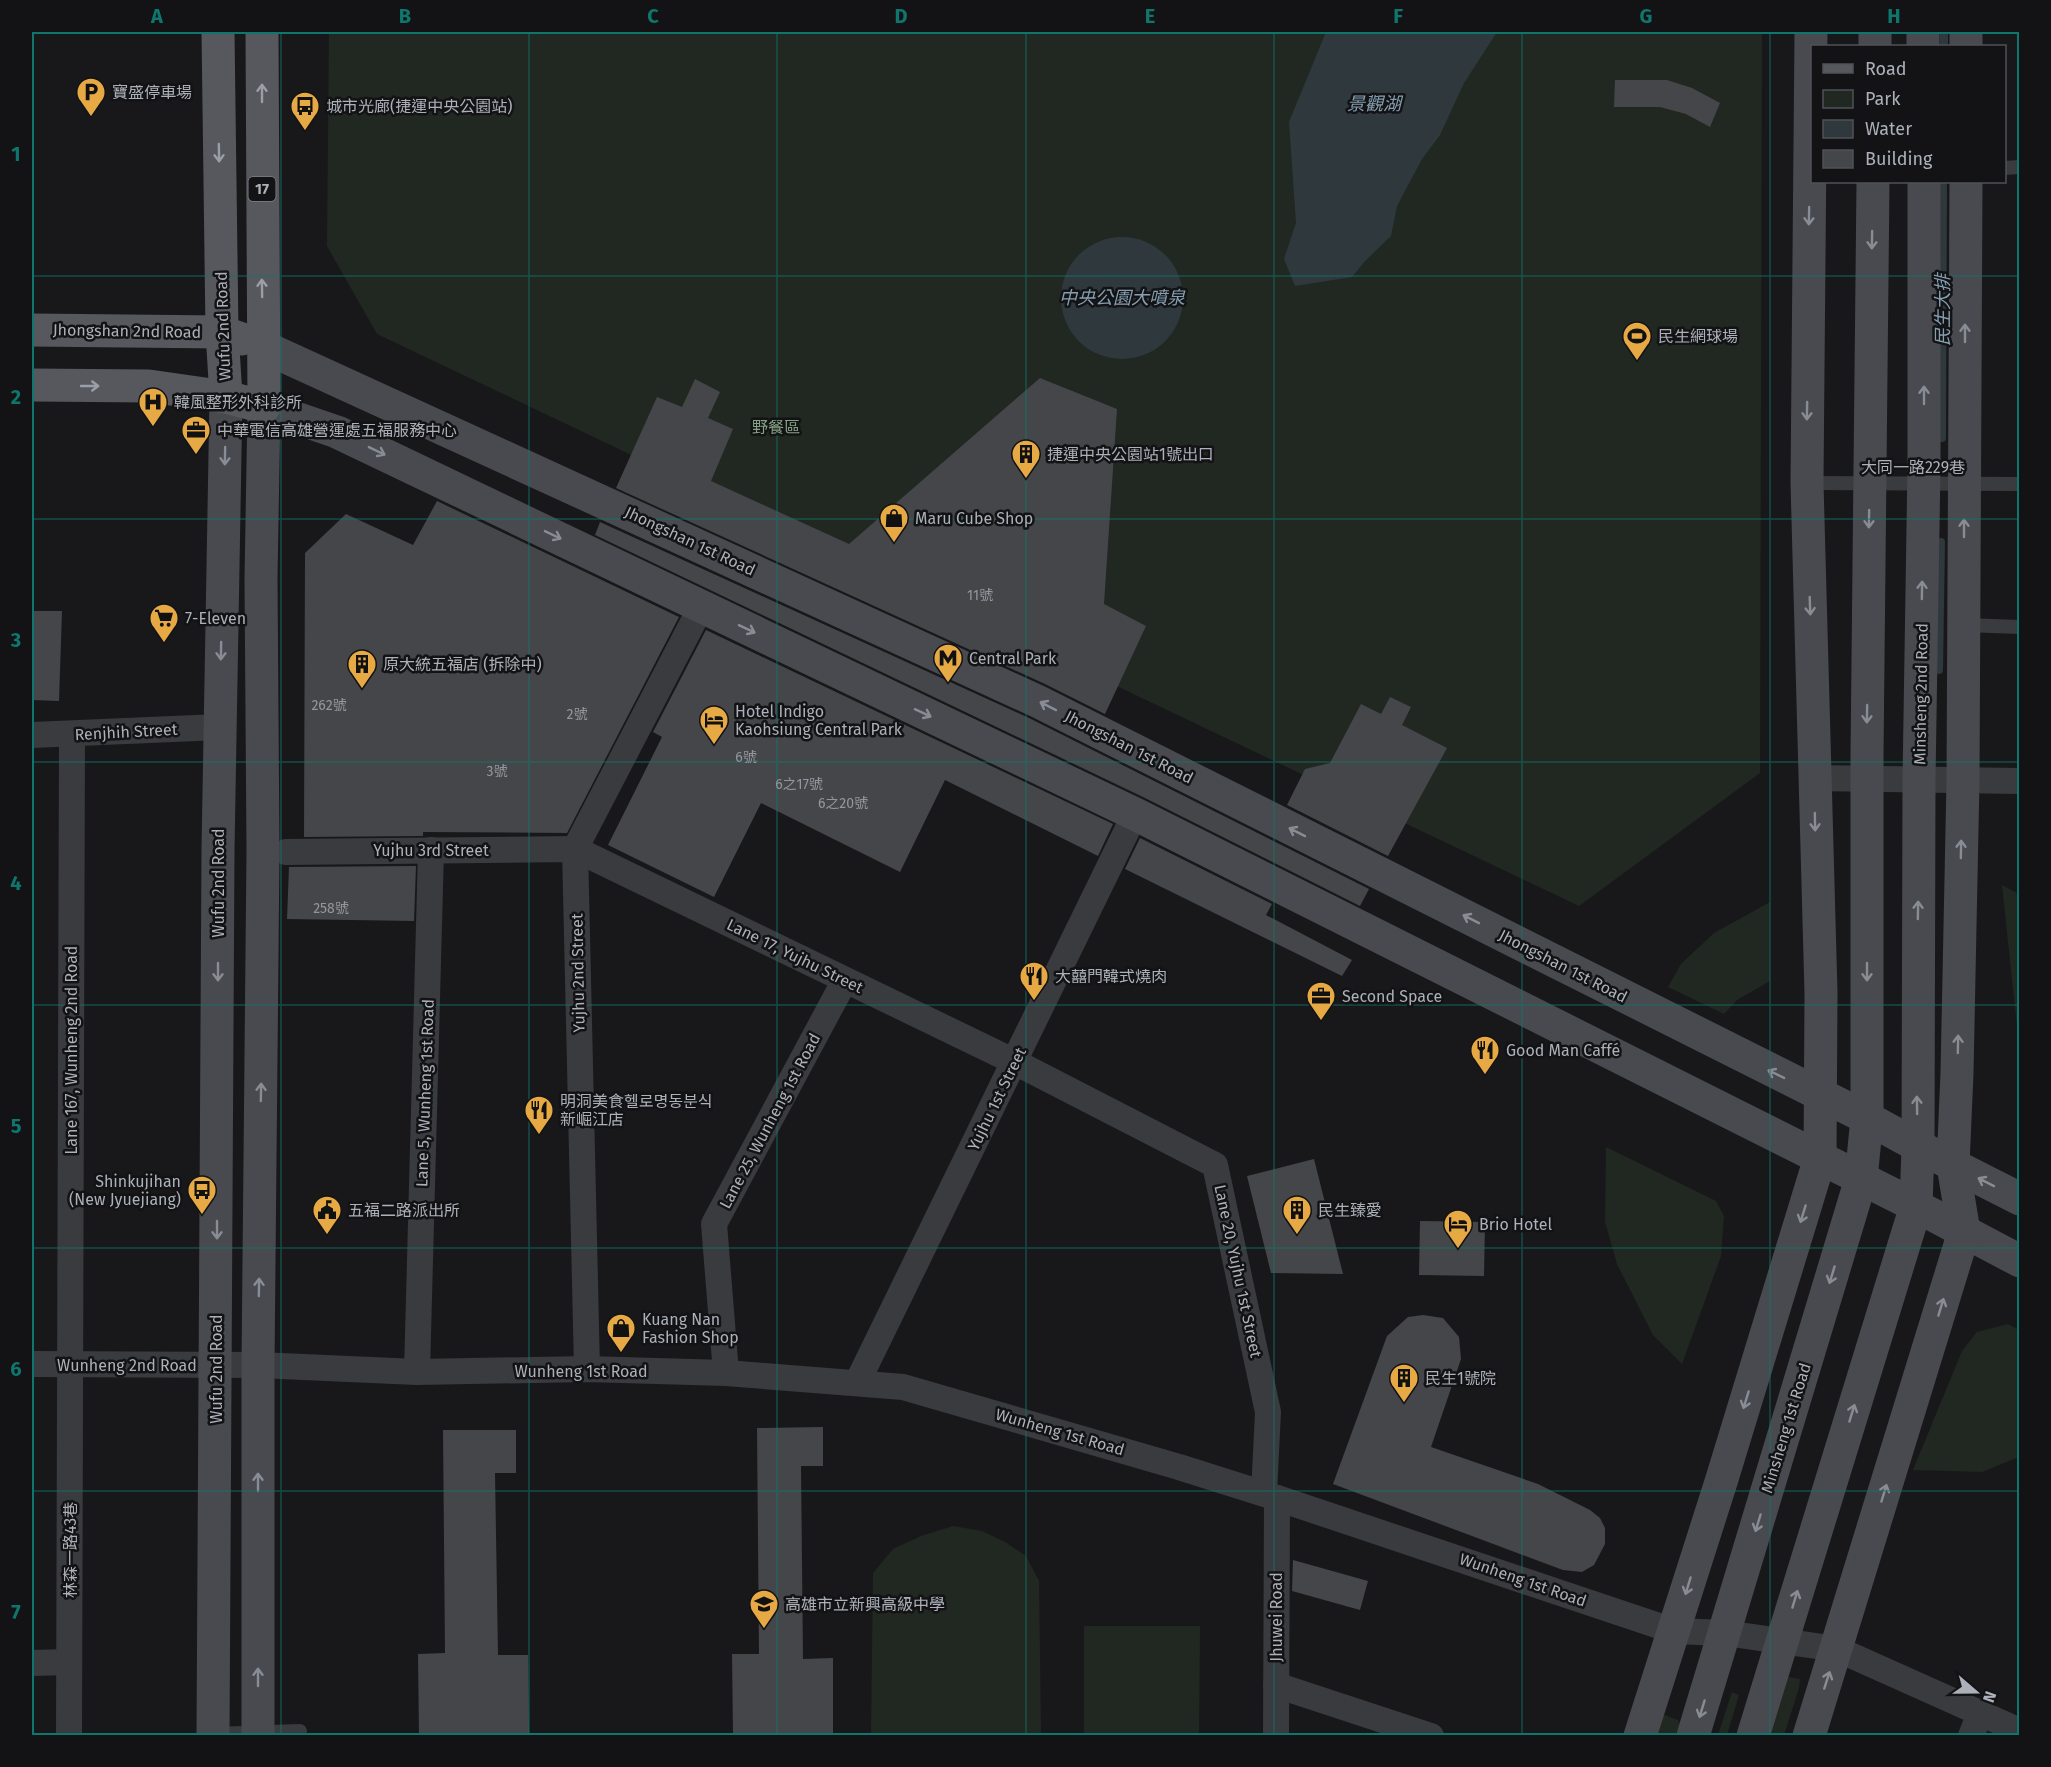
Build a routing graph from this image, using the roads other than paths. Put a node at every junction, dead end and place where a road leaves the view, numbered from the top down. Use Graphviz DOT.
graph roads {
  1 [pos="218,32"];
  2 [pos="262,32"];
  3 [pos="1811,32"];
  4 [pos="1873,183"];
  5 [pos="1924,183"];
  6 [pos="1966,183"];
  7 [pos="32,330"];
  8 [pos="222,332"];
  9 [pos="264,346"];
  10 [pos="32,385"];
  11 [pos="225,397"];
  12 [pos="264,407"];
  13 [pos="1807,483"];
  14 [pos="1870,483"];
  15 [pos="1924,483"];
  16 [pos="1964,483"];
  17 [pos="2019,484"];
  18 [pos="701,607"];
  19 [pos="1964,625"];
  20 [pos="2019,627"];
  21 [pos="220,727"];
  22 [pos="32,735"];
  23 [pos="72,735"];
  24 [pos="1815,778"];
  25 [pos="1867,779"];
  26 [pos="1919,780"];
  27 [pos="1963,781"];
  28 [pos="2019,781"];
  29 [pos="1135,814"];
  30 [pos="575,849"];
  31 [pos="431,850"];
  32 [pos="286,852"];
  33 [pos="845,981"];
  34 [pos="1015,1062"];
  35 [pos="1821,1095"];
  36 [pos="1866,1118"];
  37 [pos="1918,1147"];
  38 [pos="1820,1158"];
  39 [pos="1953,1166"];
  40 [pos="1861,1179"];
  41 [pos="2019,1199"];
  42 [pos="1916,1206"];
  43 [pos="1964,1233"];
  44 [pos="2019,1261"];
  45 [pos="32,1364"];
  46 [pos="70,1365"];
  47 [pos="216,1365"];
  48 [pos="258,1365"];
  49 [pos="587,1369"];
  50 [pos="417,1372"];
  51 [pos="726,1373"];
  52 [pos="857,1383"];
  53 [pos="1270,1496"];
  54 [pos="1674,1631"];
  55 [pos="1725,1633"];
  56 [pos="1782,1640"];
  57 [pos="1837,1649"];
  58 [pos="69,1662"];
  59 [pos="32,1663"];
  60 [pos="1276,1685"];
  61 [pos="1976,1724"];
  62 [pos="300,1731"];
  63 [pos="2019,1731"];
  64 [pos="258,1734"];
  65 [pos="1419,1734"];
  66 [pos="213,1735"];
  67 [pos="69,1736"];
  68 [pos="1276,1736"];
  69 [pos="1640,1736"];
  70 [pos="1693,1736"];
  71 [pos="1753,1736"];
  72 [pos="1809,1736"];
  1 -- 8 [label="main road, Wufu 2nd Road, one-way"];
  9 -- 2 [label="main road, 17, one-way"];
  3 -- 13 [label="main road, one-way"];
  4 -- 14 [label="main road, one-way"];
  15 -- 5 [label="main road, Minsheng 2nd Road, one-way"];
  16 -- 6 [label="main road, one-way"];
  7 -- 8 [label="main road, Jhongshan 2nd Road"];
  8 -- 9 [label="main road, Jhongshan 1st Road"];
  8 -- 11 [label="main road, Wufu 2nd Road"];
  9 -- 12 [label="main road, 17"];
  35 -- 9 [label="main road, Jhongshan 1st Road, one-way"];
  10 -- 11 [label="main road, one-way"];
  11 -- 12 [label="main road"];
  11 -- 21 [label="main road, Wufu 2nd Road, one-way"];
  12 -- 18 [label="main road, one-way"];
  48 -- 12 [label="main road, one-way"];
  13 -- 14 [label="lane, 大同一路229巷"];
  13 -- 24 [label="main road, one-way"];
  14 -- 15 [label="lane, 大同一路229巷"];
  14 -- 25 [label="main road, one-way"];
  15 -- 16 [label="lane, 大同一路229巷"];
  26 -- 15 [label="main road, Minsheng 2nd Road, one-way"];
  16 -- 17 [label="lane, 大同一路229巷"];
  19 -- 16 [label="main road, one-way"];
  18 -- 29 [label="main road, one-way"];
  18 -- 30 [label="street, Yujhu 2nd Street"];
  19 -- 20 [label="lane"];
  19 -- 27 [label="main road"];
  21 -- 23 [label="street, Renjhih Street"];
  21 -- 47 [label="main road, Wufu 2nd Road, one-way"];
  22 -- 23 [label="street, Renjhih Street"];
  23 -- 46 [label="street, Lane 167, Wunheng 2nd Road"];
  24 -- 25 [label="street"];
  24 -- 35 [label="main road, one-way"];
  25 -- 26 [label="street"];
  25 -- 36 [label="main road, one-way"];
  26 -- 27 [label="street"];
  37 -- 26 [label="main road, Minsheng 2nd Road, one-way"];
  27 -- 28 [label="street"];
  39 -- 27 [label="main road, one-way"];
  29 -- 34 [label="street, Yujhu 1st Street"];
  29 -- 38 [label="main road"];
  30 -- 31 [label="street, Yujhu 3rd Street"];
  30 -- 33 [label="street, Lane 17, Yujhu Street"];
  30 -- 49 [label="street, Yujhu 2nd Street"];
  31 -- 32 [label="street, Yujhu 3rd Street"];
  31 -- 50 [label="street, Lane 5, Wunheng 1st Road"];
  33 -- 34 [label="street, Lane 17, Yujhu Street"];
  33 -- 51 [label="street, Lane 25, Wunheng 1st Road"];
  34 -- 52 [label="street, Yujhu 1st Street"];
  34 -- 53 [label="street, Lane 20, Yujhu 1st Street"];
  35 -- 36 [label="main road, Jhongshan 1st Road"];
  35 -- 38 [label="main road"];
  36 -- 37 [label="main road, Jhongshan 1st Road"];
  36 -- 40 [label="main road, Minsheng 1st Road"];
  37 -- 39 [label="main road, Jhongshan 1st Road"];
  37 -- 42 [label="main road, Minsheng 2nd Road"];
  38 -- 40 [label="main road"];
  38 -- 54 [label="main road, one-way"];
  41 -- 39 [label="main road, Jhongshan 1st Road, one-way"];
  39 -- 43 [label="main road"];
  40 -- 42 [label="main road"];
  40 -- 55 [label="main road, Minsheng 1st Road, one-way"];
  42 -- 43 [label="main road"];
  56 -- 42 [label="main road, one-way"];
  43 -- 44 [label="main road"];
  57 -- 43 [label="main road, one-way"];
  45 -- 46 [label="street, Wunheng 2nd Road"];
  46 -- 47 [label="street, Wunheng 2nd Road"];
  46 -- 58 [label="street, 林森一路43巷"];
  47 -- 48 [label="street, Wunheng 2nd Road"];
  47 -- 66 [label="main road, Wufu 2nd Road"];
  48 -- 50 [label="street, Wunheng 1st Road"];
  64 -- 48 [label="main road, one-way"];
  49 -- 50 [label="street, Wunheng 1st Road"];
  49 -- 51 [label="street, Wunheng 1st Road"];
  51 -- 52 [label="street, Wunheng 1st Road"];
  52 -- 53 [label="street, Wunheng 1st Road"];
  53 -- 54 [label="street, Wunheng 1st Road"];
  53 -- 60 [label="street, Jhuwei Road"];
  54 -- 55 [label="street, Wunheng 1st Road"];
  54 -- 69 [label="main road"];
  55 -- 56 [label="street, Wunheng 1st Road"];
  55 -- 70 [label="main road, Minsheng 1st Road, one-way"];
  56 -- 57 [label="street, Wunheng 1st Road"];
  56 -- 71 [label="main road"];
  57 -- 61 [label="street, Wunheng 1st Road"];
  72 -- 57 [label="main road, one-way"];
  58 -- 59 [label="street"];
  58 -- 67 [label="street, 林森一路43巷"];
  60 -- 65 [label="street"];
  60 -- 68 [label="street, Jhuwei Road"];
  61 -- 63 [label="street, Wunheng 1st Road"];
  62 -- 64 [label="lane"];
  64 -- 66 [label="lane"];
}
